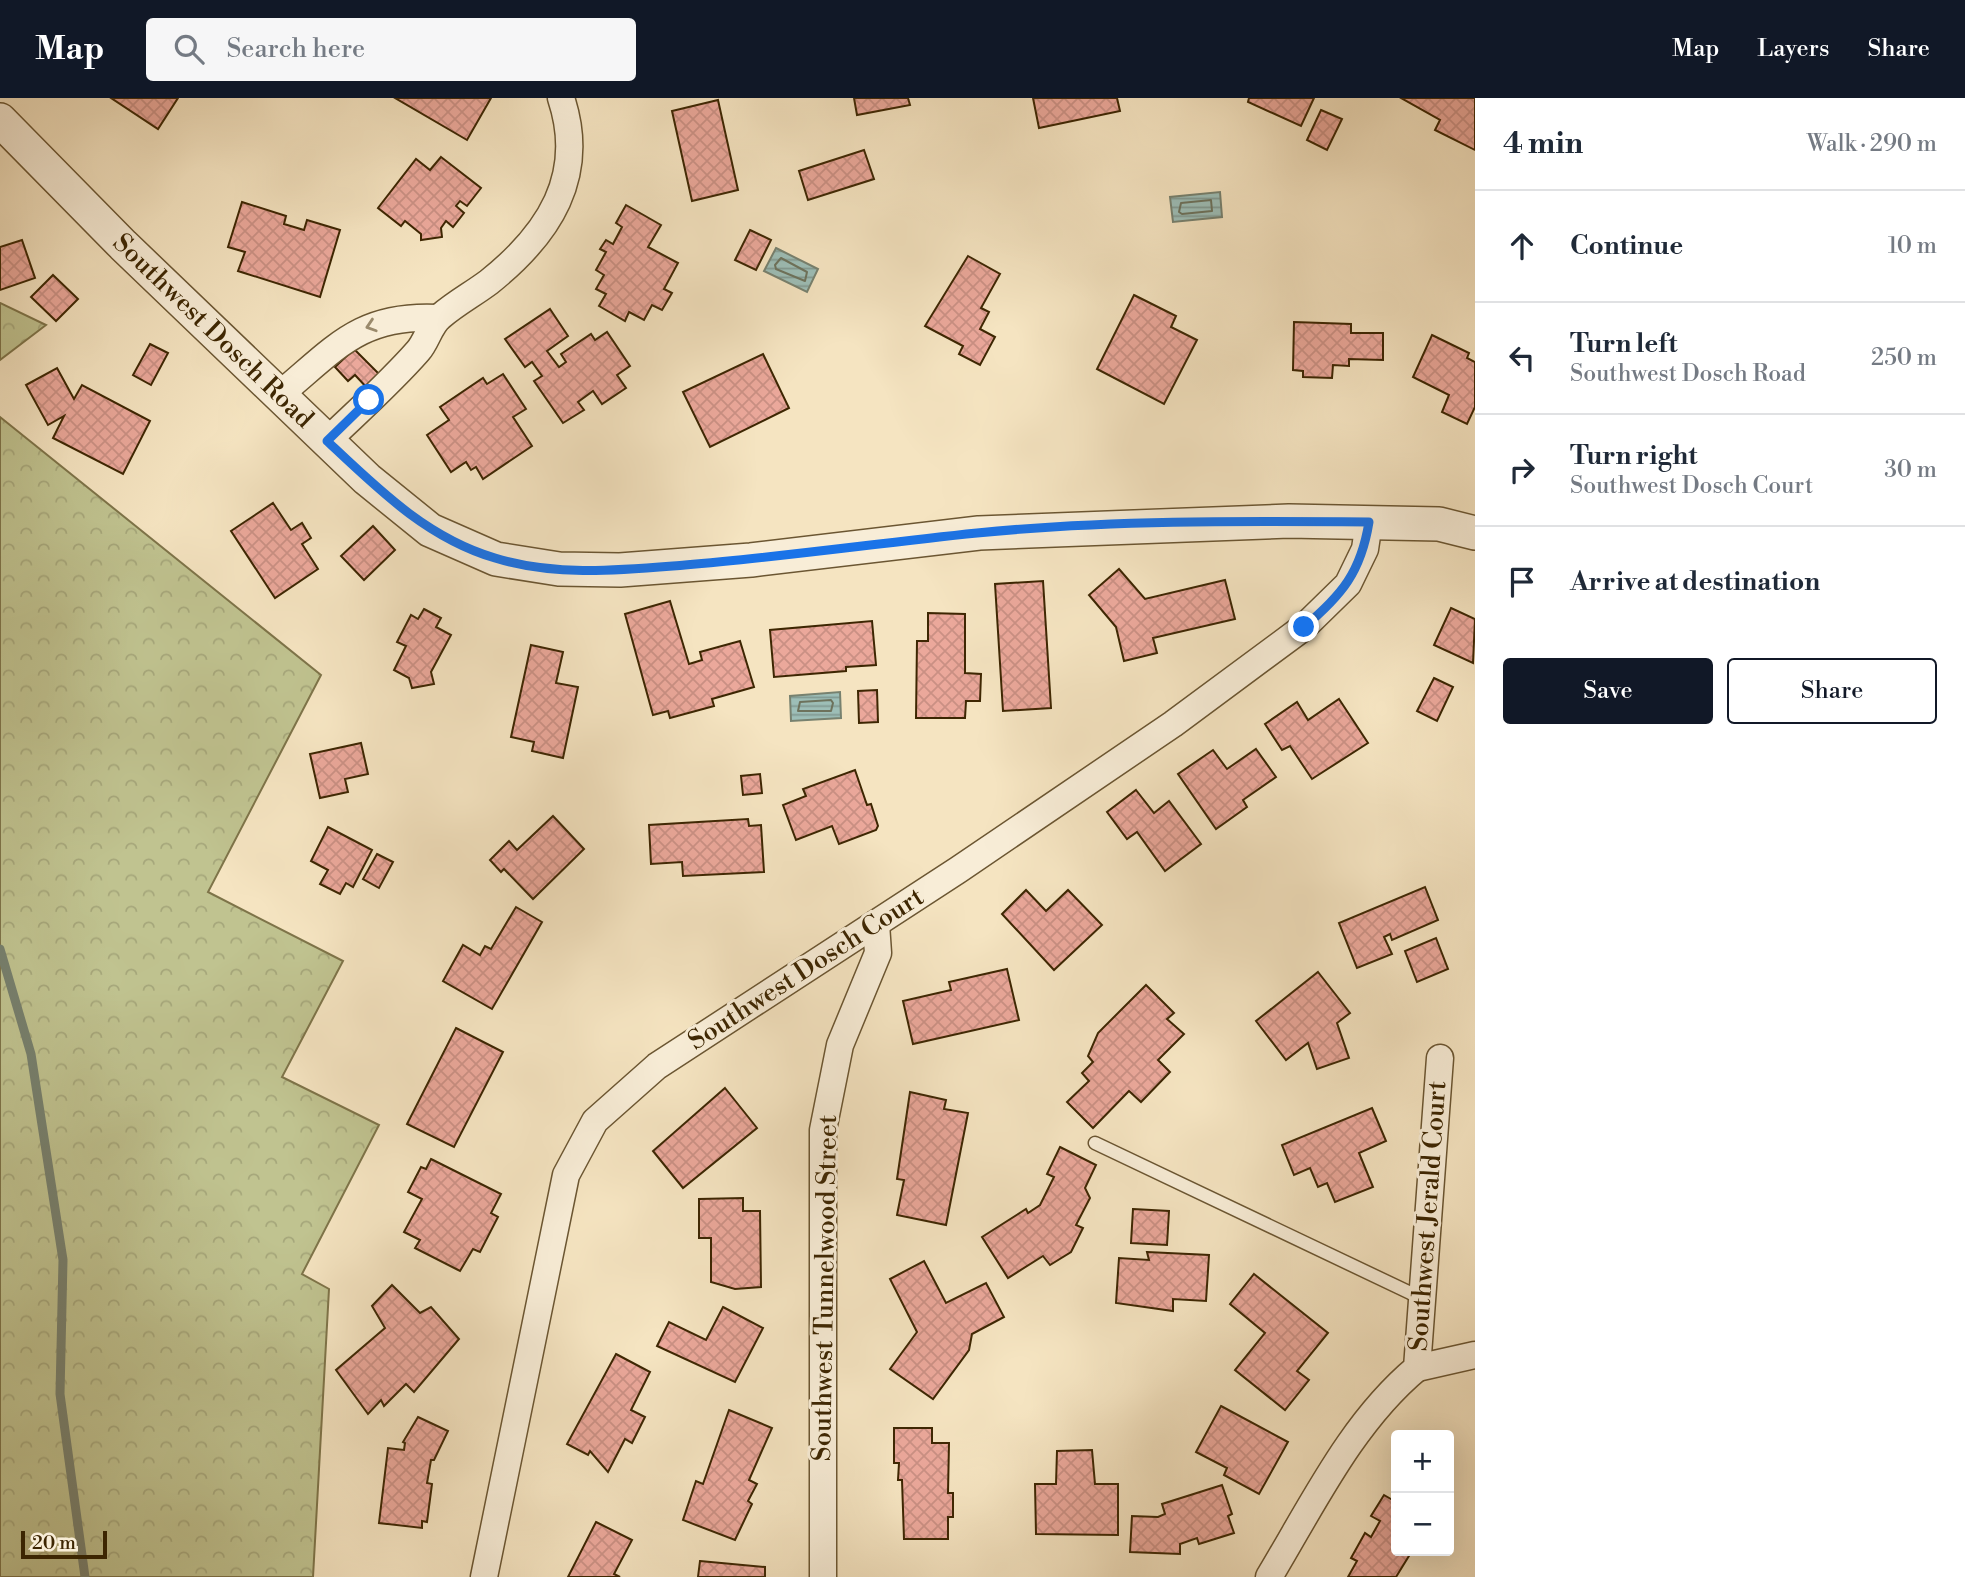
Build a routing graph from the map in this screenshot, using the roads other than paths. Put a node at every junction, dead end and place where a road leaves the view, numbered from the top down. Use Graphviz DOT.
graph roads {
  1 [pos="561,98"];
  2 [pos="0,120"];
  3 [pos="438,318"];
  4 [pos="279,395"];
  5 [pos="327,441"];
  6 [pos="1369,522"];
  7 [pos="1475,533"];
  8 [pos="876,924"];
  9 [pos="1440,1058"];
  10 [pos="1096,1143"];
  11 [pos="1421,1298"];
  12 [pos="1475,1355"];
  13 [pos="1417,1368"];
  14 [pos="484,1577"];
  15 [pos="823,1577"];
  16 [pos="1269,1577"];
  1 -- 3 [label="street"];
  2 -- 4 [label="street, Southwest Dosch Road"];
  3 -- 4 [label="street, one-way"];
  3 -- 5 [label="street"];
  4 -- 5 [label="street, Southwest Dosch Road"];
  5 -- 6 [label="street, Southwest Dosch Road"];
  6 -- 7 [label="street, Southwest Dosch Road"];
  6 -- 8 [label="street, Southwest Dosch Court"];
  8 -- 14 [label="street, Southwest Dosch Court"];
  8 -- 15 [label="street, Southwest Tunnelwood Street"];
  9 -- 11 [label="street, Southwest Jerald Court"];
  10 -- 11 [label="lane"];
  11 -- 13 [label="street, Southwest Jerald Court"];
  12 -- 13 [label="street"];
  13 -- 16 [label="street, Southwest Jerald Court"];
}
